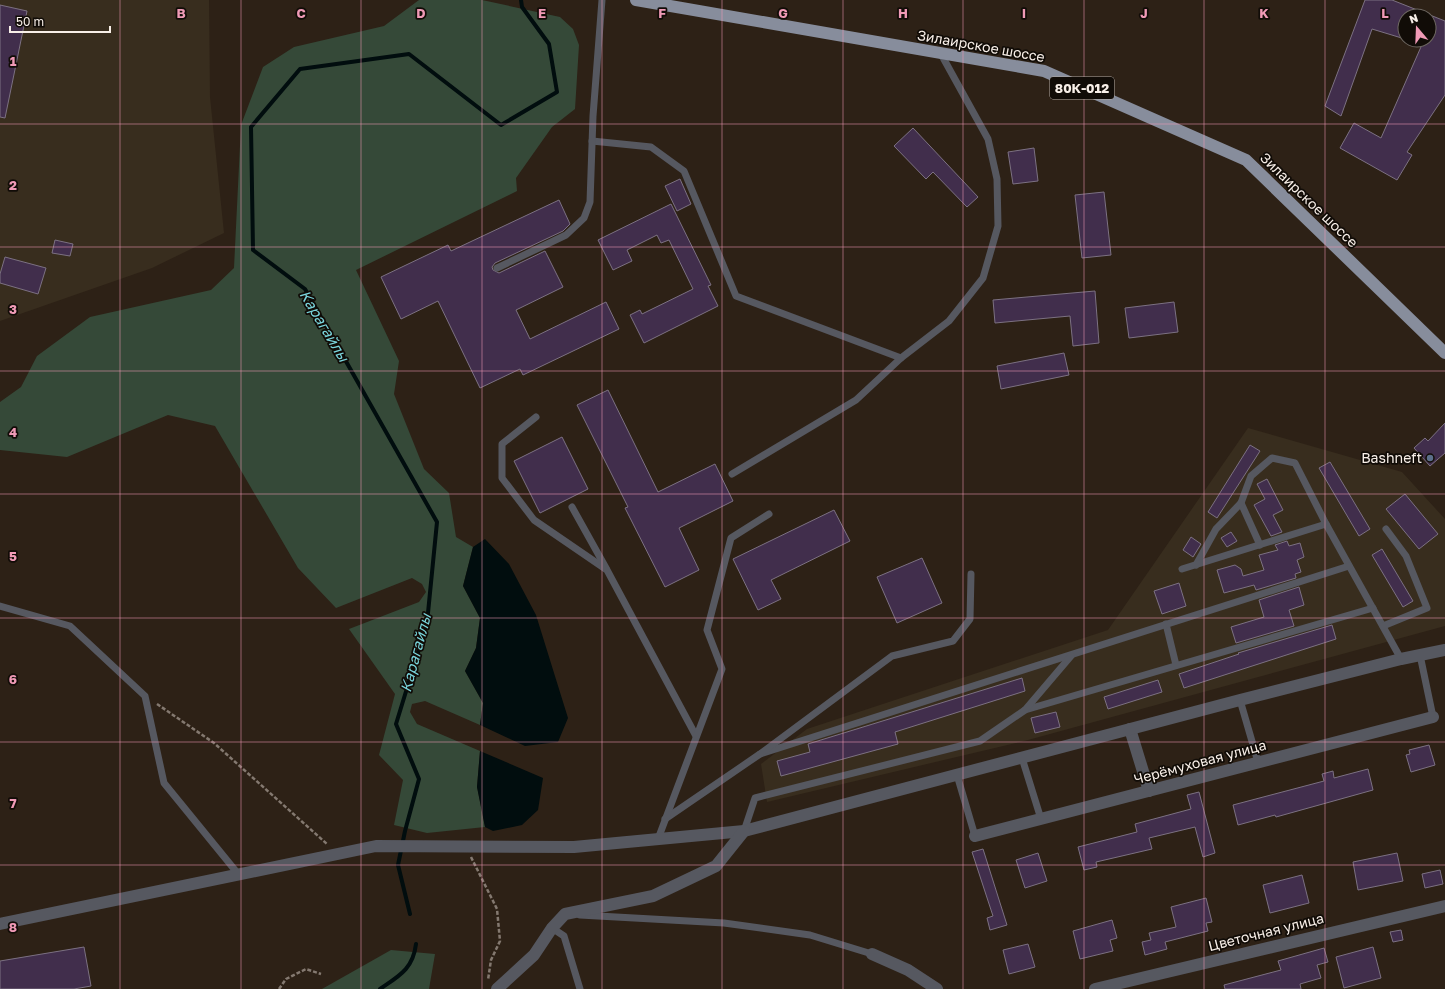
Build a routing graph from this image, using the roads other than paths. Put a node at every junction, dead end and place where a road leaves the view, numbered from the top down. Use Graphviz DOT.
graph roads {
  1 [pos="602,0"];
  2 [pos="636,0"];
  3 [pos="941,54"];
  4 [pos="592,141"];
  5 [pos="497,268"];
  6 [pos="1445,353"];
  7 [pos="901,358"];
  8 [pos="536,417"];
  9 [pos="732,474"];
  10 [pos="1241,503"];
  11 [pos="572,507"];
  12 [pos="769,514"];
  13 [pos="1326,524"];
  14 [pos="1386,529"];
  15 [pos="1260,545"];
  16 [pos="1196,565"];
  17 [pos="1349,566"];
  18 [pos="1182,569"];
  19 [pos="607,570"];
  20 [pos="971,574"];
  21 [pos="0,606"];
  22 [pos="1373,608"];
  23 [pos="1166,624"];
  24 [pos="1383,626"];
  25 [pos="1445,650"];
  26 [pos="1071,655"];
  27 [pos="1420,655"];
  28 [pos="1401,659"];
  29 [pos="1176,666"];
  30 [pos="1240,700"];
  31 [pos="1025,710"];
  32 [pos="1433,717"];
  33 [pos="1130,729"];
  34 [pos="696,736"];
  35 [pos="760,754"];
  36 [pos="1022,758"];
  37 [pos="1258,762"];
  38 [pos="957,775"];
  39 [pos="1149,791"];
  40 [pos="665,819"];
  41 [pos="1041,819"];
  42 [pos="744,831"];
  43 [pos="975,836"];
  44 [pos="658,839"];
  45 [pos="239,874"];
  46 [pos="1445,906"];
  47 [pos="565,914"];
  48 [pos="0,924"];
  49 [pos="552,928"];
  50 [pos="872,954"];
  51 [pos="492,986"];
  52 [pos="580,989"];
  53 [pos="937,989"];
  54 [pos="1095,989"];
  1 -- 4 [label="lane"];
  2 -- 3 [label="main road, Зилаирское шоссе / 80К-012"];
  3 -- 6 [label="main road, Зилаирское шоссе / 80К-012"];
  3 -- 7 [label="lane"];
  4 -- 5 [label="lane"];
  4 -- 7 [label="lane"];
  7 -- 9 [label="lane"];
  8 -- 19 [label="lane"];
  10 -- 13 [label="lane"];
  10 -- 15 [label="lane"];
  10 -- 16 [label="lane"];
  11 -- 19 [label="lane"];
  12 -- 34 [label="lane"];
  13 -- 15 [label="lane"];
  13 -- 17 [label="lane"];
  14 -- 24 [label="lane"];
  15 -- 16 [label="lane"];
  16 -- 18 [label="lane"];
  17 -- 22 [label="lane"];
  17 -- 23 [label="lane"];
  19 -- 34 [label="lane"];
  20 -- 35 [label="lane"];
  21 -- 45 [label="lane"];
  22 -- 24 [label="lane"];
  22 -- 29 [label="lane"];
  23 -- 26 [label="lane"];
  23 -- 29 [label="lane"];
  24 -- 28 [label="lane"];
  25 -- 27 [label="street"];
  26 -- 31 [label="lane"];
  26 -- 35 [label="lane"];
  27 -- 28 [label="street"];
  27 -- 32 [label="lane"];
  28 -- 30 [label="street"];
  29 -- 31 [label="lane"];
  30 -- 33 [label="street"];
  30 -- 37 [label="lane"];
  31 -- 42 [label="lane"];
  32 -- 37 [label="street, Черёмуховая улица"];
  33 -- 36 [label="street"];
  33 -- 39 [label="street"];
  34 -- 40 [label="lane"];
  35 -- 40 [label="lane"];
  36 -- 38 [label="street"];
  36 -- 41 [label="lane"];
  37 -- 39 [label="street, Черёмуховая улица"];
  38 -- 42 [label="street"];
  38 -- 43 [label="lane"];
  39 -- 41 [label="street, Черёмуховая улица"];
  40 -- 44 [label="lane"];
  41 -- 43 [label="street, Черёмуховая улица"];
  42 -- 44 [label="street"];
  42 -- 47 [label="street"];
  44 -- 45 [label="street"];
  45 -- 48 [label="street"];
  46 -- 54 [label="street, Цветочная улица"];
  47 -- 49 [label="street"];
  47 -- 50 [label="lane"];
  49 -- 51 [label="street"];
  49 -- 52 [label="lane"];
  50 -- 53 [label="street"];
}
